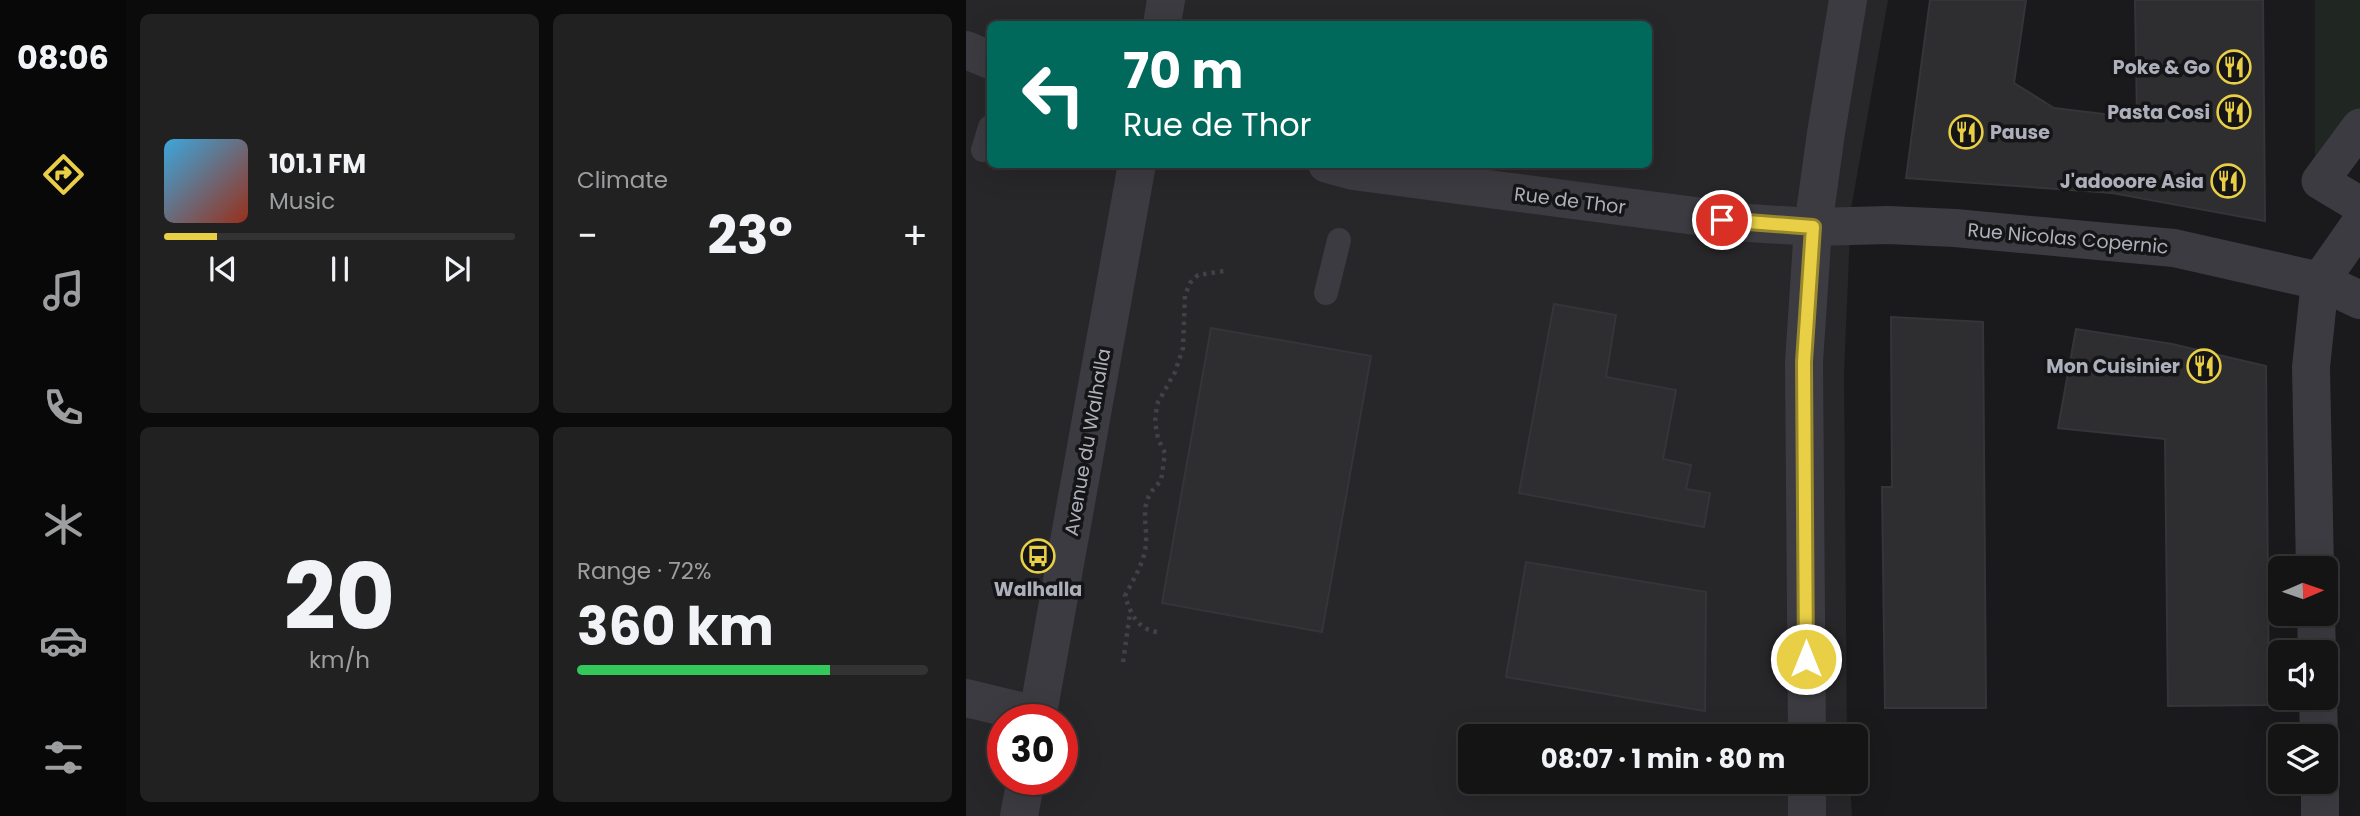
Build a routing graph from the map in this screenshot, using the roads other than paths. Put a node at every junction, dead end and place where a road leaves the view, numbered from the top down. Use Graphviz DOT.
graph roads {
  1 [pos="1166,0"];
  2 [pos="1848,0"];
  3 [pos="1162,21"];
  4 [pos="966,50"];
  5 [pos="987,59"];
  6 [pos="2360,127"];
  7 [pos="1136,168"];
  8 [pos="1342,168"];
  9 [pos="2360,205"];
  10 [pos="2360,224"];
  11 [pos="1813,227"];
  12 [pos="1339,240"];
  13 [pos="2320,281"];
  14 [pos="1326,293"];
  15 [pos="2360,300"];
  16 [pos="2315,556"];
  17 [pos="966,698"];
  18 [pos="988,704"];
  19 [pos="1039,704"];
  20 [pos="1807,724"];
  21 [pos="1807,794"];
  22 [pos="2320,794"];
  23 [pos="1023,795"];
  24 [pos="1019,816"];
  25 [pos="1807,816"];
  26 [pos="2320,816"];
  1 -- 3 [label="street"];
  2 -- 11 [label="street"];
  4 -- 5 [label="street"];
  6 -- 9 [label="street"];
  7 -- 19 [label="street, Avenue du Walhalla"];
  8 -- 11 [label="street, Rue de Thor"];
  10 -- 13 [label="street"];
  11 -- 13 [label="street, Rue Nicolas Copernic"];
  11 -- 20 [label="street"];
  12 -- 14 [label="lane"];
  13 -- 15 [label="street, Rue Nicolas Copernic"];
  13 -- 16 [label="street"];
  17 -- 18 [label="street"];
  21 -- 25 [label="street"];
  22 -- 26 [label="street"];
  23 -- 24 [label="street"];
}
